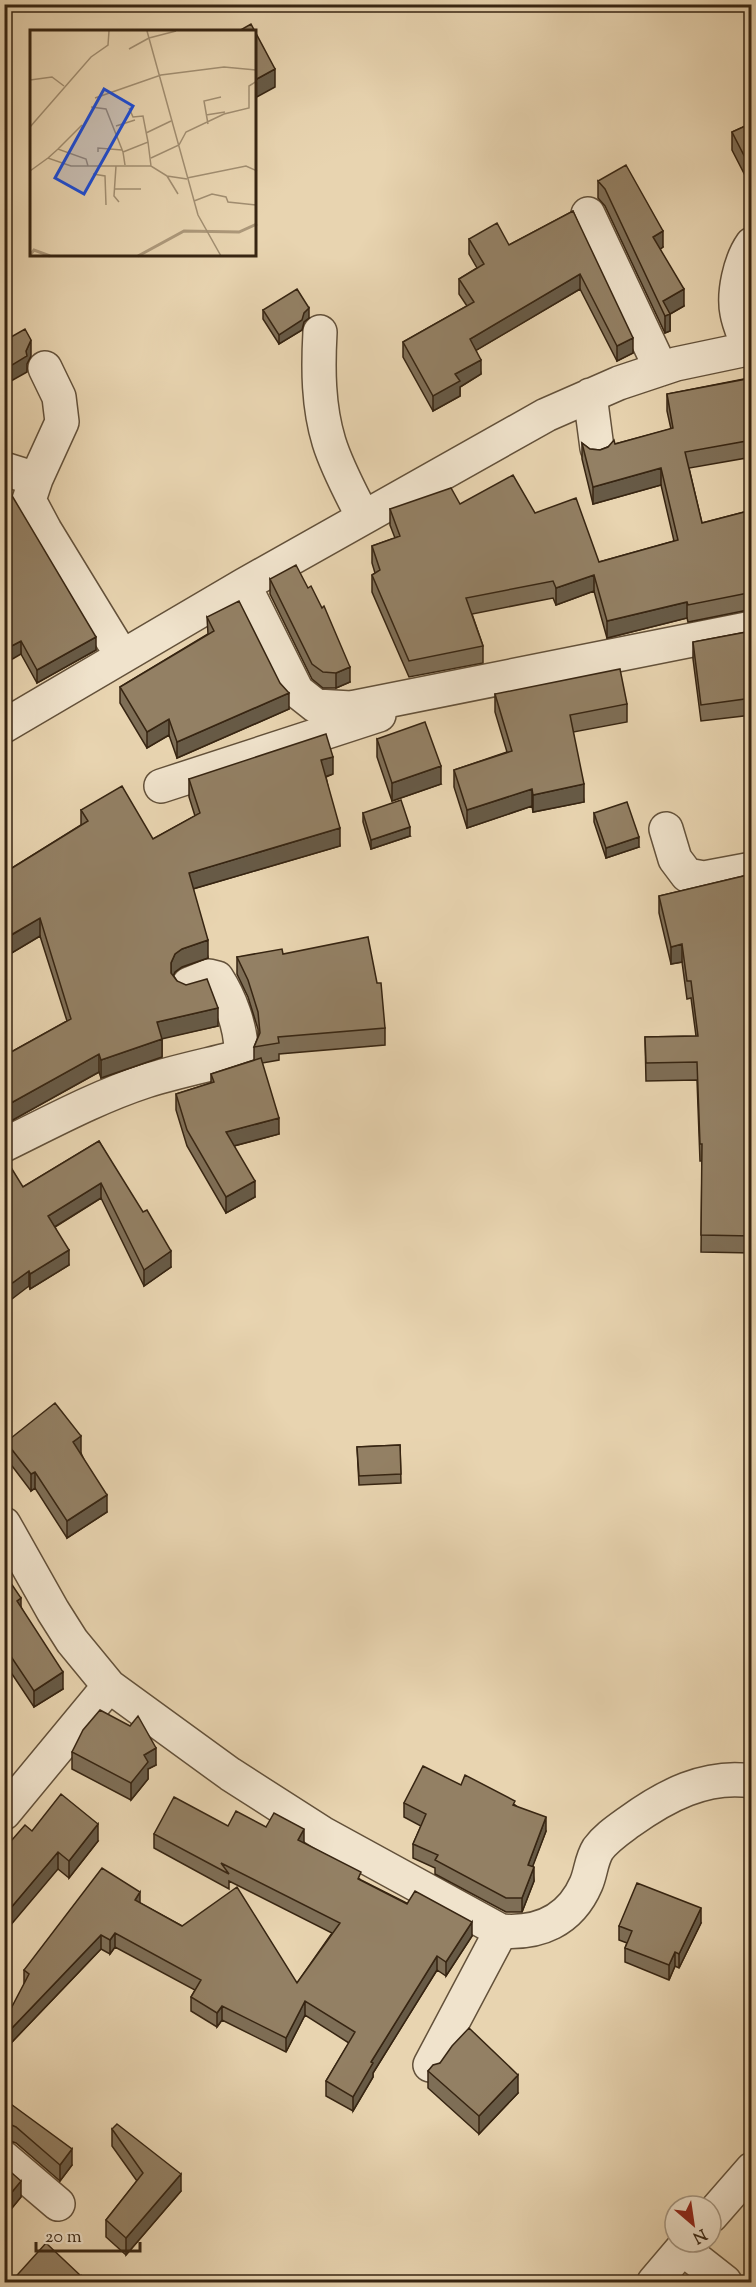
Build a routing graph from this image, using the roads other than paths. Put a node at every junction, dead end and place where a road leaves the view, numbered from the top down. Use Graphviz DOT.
graph roads {
  1 [pos="588,214"];
  2 [pos="752,244"];
  3 [pos="320,332"];
  4 [pos="750,349"];
  5 [pos="45,368"];
  6 [pos="661,369"];
  7 [pos="590,395"];
  8 [pos="597,448"];
  9 [pos="4,469"];
  10 [pos="36,479"];
  11 [pos="363,517"];
  12 [pos="244,585"];
  13 [pos="752,628"];
  14 [pos="122,656"];
  15 [pos="454,688"];
  16 [pos="4,726"];
  17 [pos="161,786"];
  18 [pos="666,830"];
  19 [pos="752,868"];
  20 [pos="189,984"];
  21 [pos="4,1145"];
  22 [pos="4,1524"];
  23 [pos="109,1686"];
  24 [pos="752,1781"];
  25 [pos="4,1813"];
  26 [pos="501,1931"];
  27 [pos="430,2065"];
  28 [pos="4,2158"];
  29 [pos="752,2169"];
  30 [pos="723,2202"];
  31 [pos="58,2204"];
  32 [pos="678,2254"];
  33 [pos="695,2254"];
  34 [pos="654,2283"];
  35 [pos="725,2283"];
  1 -- 6 [label="street"];
  2 -- 4 [label="street"];
  3 -- 11 [label="street"];
  4 -- 6 [label="street"];
  5 -- 10 [label="street"];
  6 -- 7 [label="street"];
  7 -- 8 [label="street"];
  7 -- 11 [label="street"];
  9 -- 10 [label="street"];
  10 -- 14 [label="street"];
  11 -- 12 [label="street"];
  12 -- 14 [label="street"];
  12 -- 15 [label="street"];
  13 -- 15 [label="street"];
  14 -- 16 [label="street"];
  15 -- 17 [label="street"];
  18 -- 19 [label="street"];
  20 -- 21 [label="street"];
  22 -- 23 [label="street"];
  23 -- 25 [label="street"];
  23 -- 26 [label="street"];
  24 -- 26 [label="street"];
  26 -- 27 [label="street"];
  28 -- 31 [label="street"];
  29 -- 30 [label="street"];
  32 -- 34 [label="street"];
  33 -- 35 [label="street"];
}
